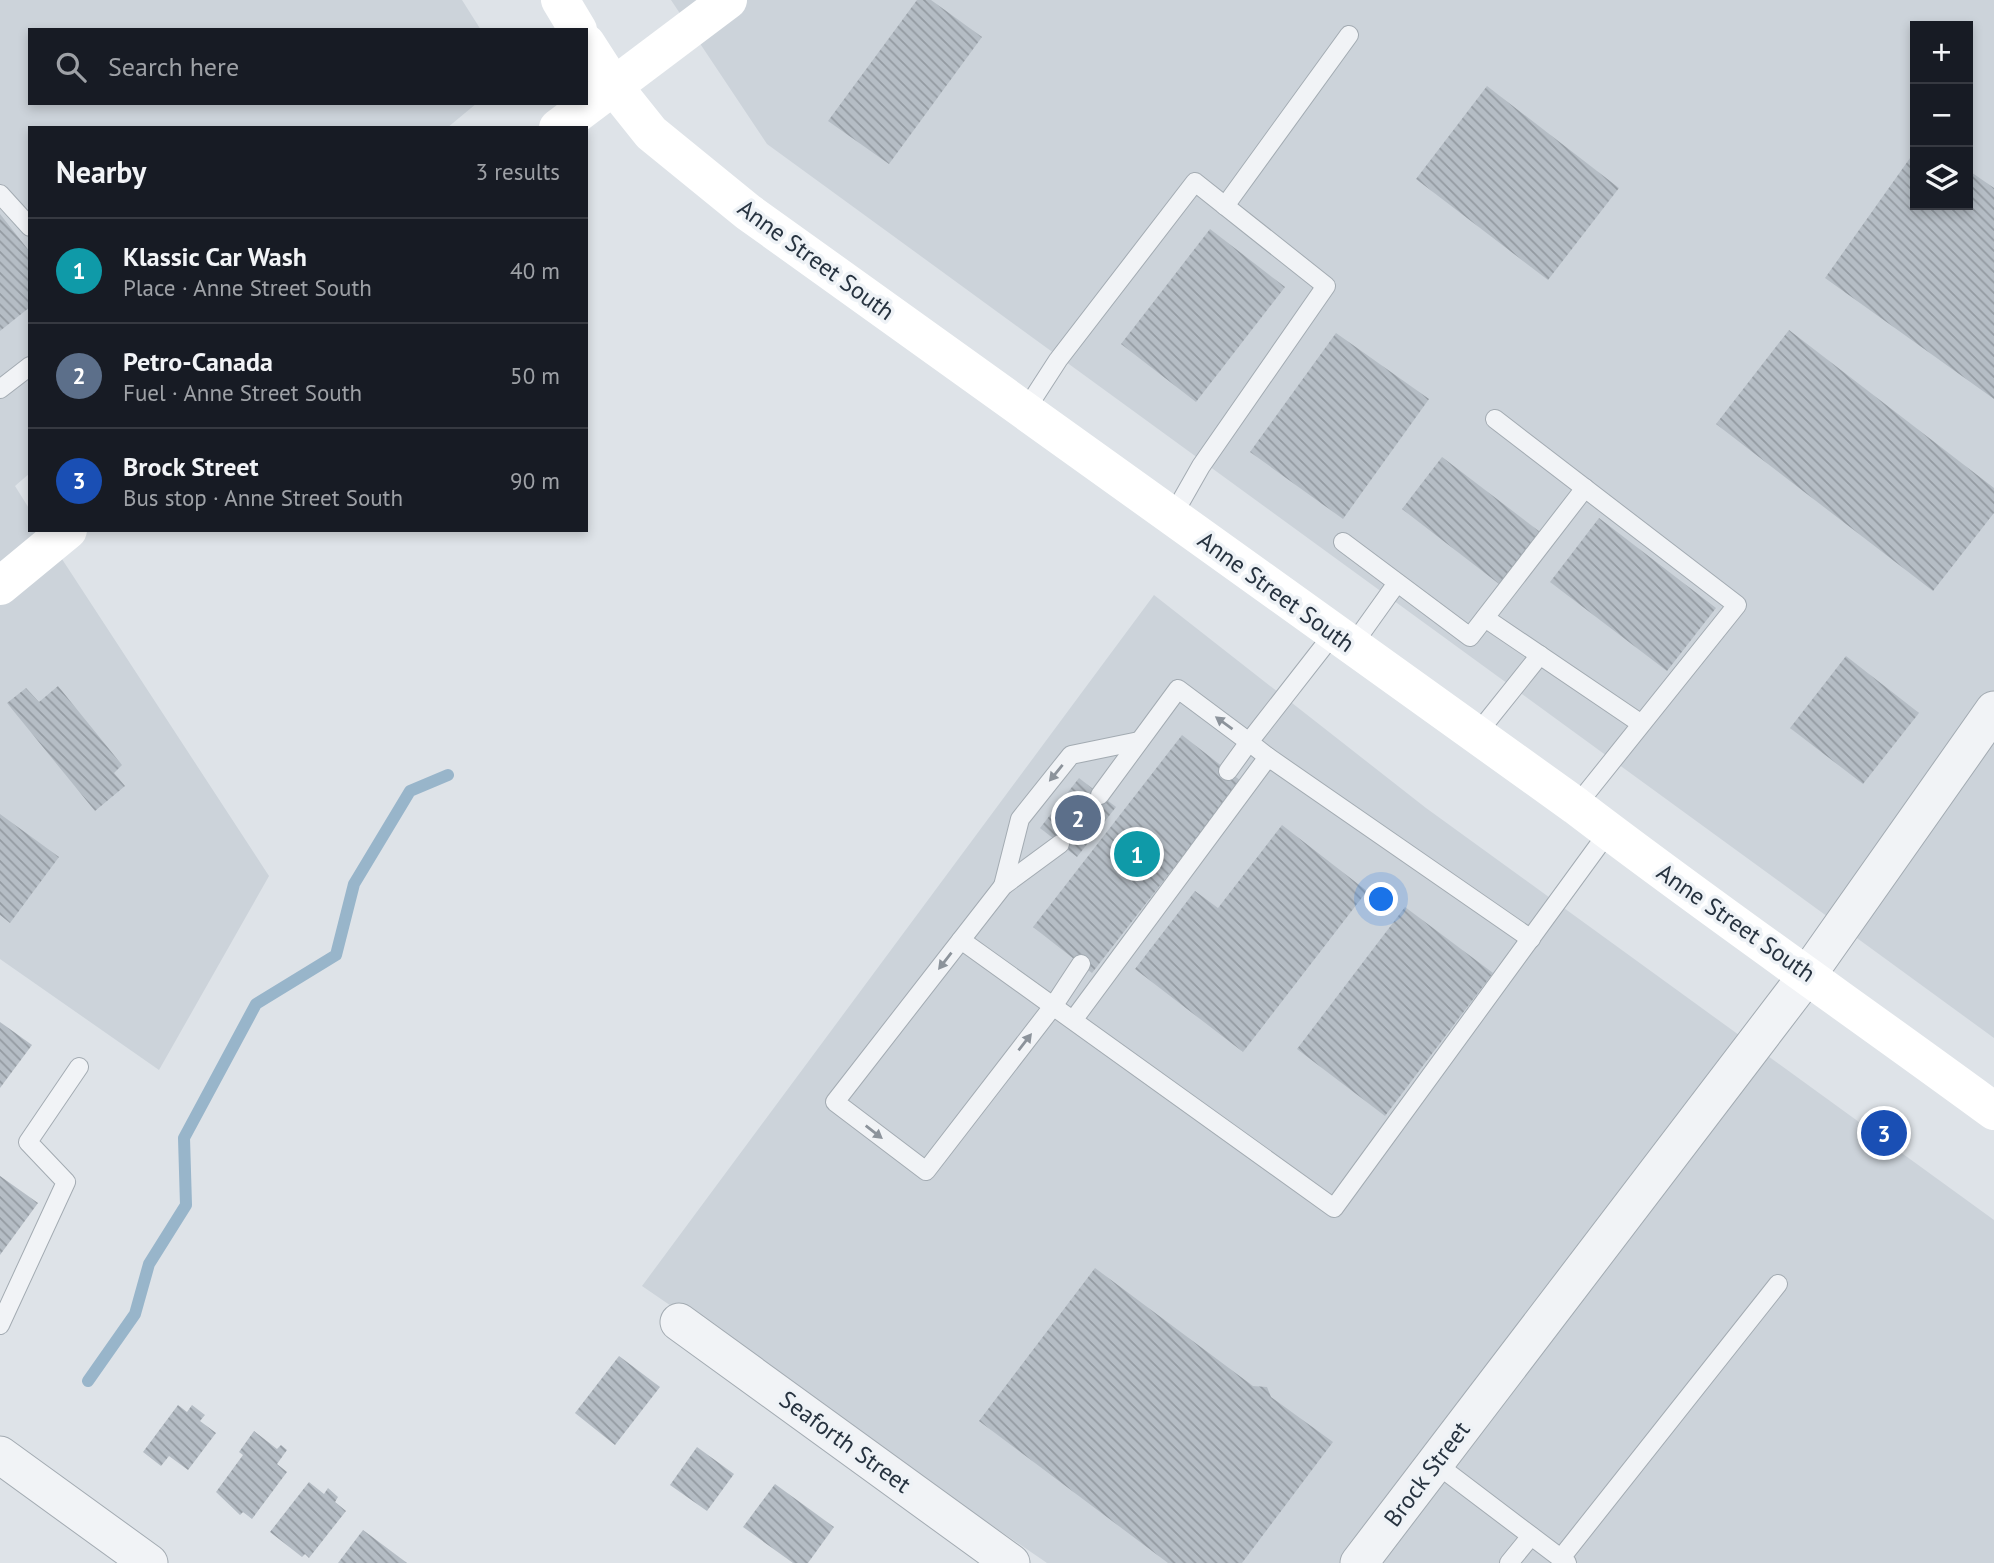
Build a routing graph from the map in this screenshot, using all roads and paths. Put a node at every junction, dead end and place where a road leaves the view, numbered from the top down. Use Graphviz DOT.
graph roads {
  1 [pos="560,0"];
  2 [pos="728,0"];
  3 [pos="577,28"];
  4 [pos="1349,34"];
  5 [pos="588,46"];
  6 [pos="615,88"];
  7 [pos="561,126"];
  8 [pos="0,194"];
  9 [pos="1225,206"];
  10 [pos="28,225"];
  11 [pos="28,368"];
  12 [pos="0,389"];
  13 [pos="1025,411"];
  14 [pos="1495,419"];
  15 [pos="1585,488"];
  16 [pos="1172,517"];
  17 [pos="66,532"];
  18 [pos="1343,541"];
  19 [pos="1397,583"];
  20 [pos="0,586"];
  21 [pos="1485,618"];
  22 [pos="1343,639"];
  23 [pos="1540,655"];
  24 [pos="1994,710"];
  25 [pos="1640,723"];
  26 [pos="1476,735"];
  27 [pos="1139,741"];
  28 [pos="1250,742"];
  29 [pos="1268,757"];
  30 [pos="1228,771"];
  31 [pos="1100,795"];
  32 [pos="1576,806"];
  33 [pos="1609,831"];
  34 [pos="1060,844"];
  35 [pos="1003,886"];
  36 [pos="1531,939"];
  37 [pos="961,940"];
  38 [pos="1081,964"];
  39 [pos="1808,974"];
  40 [pos="1054,1005"];
  41 [pos="1074,1019"];
  42 [pos="79,1068"];
  43 [pos="1994,1111"];
  44 [pos="1778,1283"];
  45 [pos="679,1321"];
  46 [pos="0,1325"];
  47 [pos="0,1455"];
  48 [pos="1435,1463"];
  49 [pos="1531,1536"];
  50 [pos="1564,1561"];
  51 [pos="149,1563"];
  52 [pos="1011,1563"];
  53 [pos="1359,1563"];
  54 [pos="1509,1563"];
  1 -- 3 [label="street"];
  2 -- 6 [label="street"];
  4 -- 9 [label="lane"];
  5 -- 6 [label="street, Anne Street South"];
  6 -- 7 [label="street"];
  6 -- 13 [label="street, Anne Street South"];
  8 -- 10 [label="lane"];
  9 -- 13 [label="lane"];
  9 -- 16 [label="lane"];
  11 -- 12 [label="lane"];
  13 -- 16 [label="street, Anne Street South"];
  14 -- 15 [label="lane"];
  15 -- 21 [label="lane"];
  15 -- 25 [label="lane"];
  16 -- 22 [label="street, Anne Street South"];
  17 -- 20 [label="street"];
  18 -- 19 [label="lane"];
  19 -- 21 [label="lane"];
  19 -- 22 [label="lane"];
  21 -- 23 [label="lane"];
  22 -- 26 [label="street, Anne Street South"];
  22 -- 28 [label="lane"];
  23 -- 25 [label="lane"];
  23 -- 26 [label="lane"];
  24 -- 39 [label="street, Brock Street"];
  25 -- 32 [label="lane"];
  26 -- 32 [label="street, Anne Street South"];
  28 -- 27 [label="lane, one-way"];
  27 -- 31 [label="lane"];
  27 -- 35 [label="lane, one-way"];
  28 -- 29 [label="lane"];
  28 -- 30 [label="lane"];
  29 -- 36 [label="lane"];
  29 -- 41 [label="lane"];
  32 -- 33 [label="street, Anne Street South"];
  33 -- 36 [label="lane"];
  33 -- 39 [label="street, Anne Street South"];
  34 -- 35 [label="lane"];
  35 -- 37 [label="lane"];
  36 -- 41 [label="lane"];
  37 -- 40 [label="lane"];
  37 -- 40 [label="lane, one-way"];
  38 -- 40 [label="lane"];
  39 -- 43 [label="street, Anne Street South"];
  39 -- 48 [label="street, Brock Street"];
  40 -- 41 [label="lane"];
  42 -- 46 [label="lane"];
  44 -- 50 [label="lane"];
  45 -- 52 [label="street, Seaforth Street"];
  47 -- 51 [label="street"];
  48 -- 49 [label="lane"];
  48 -- 53 [label="street, Brock Street"];
  49 -- 50 [label="lane"];
  49 -- 54 [label="lane"];
}
